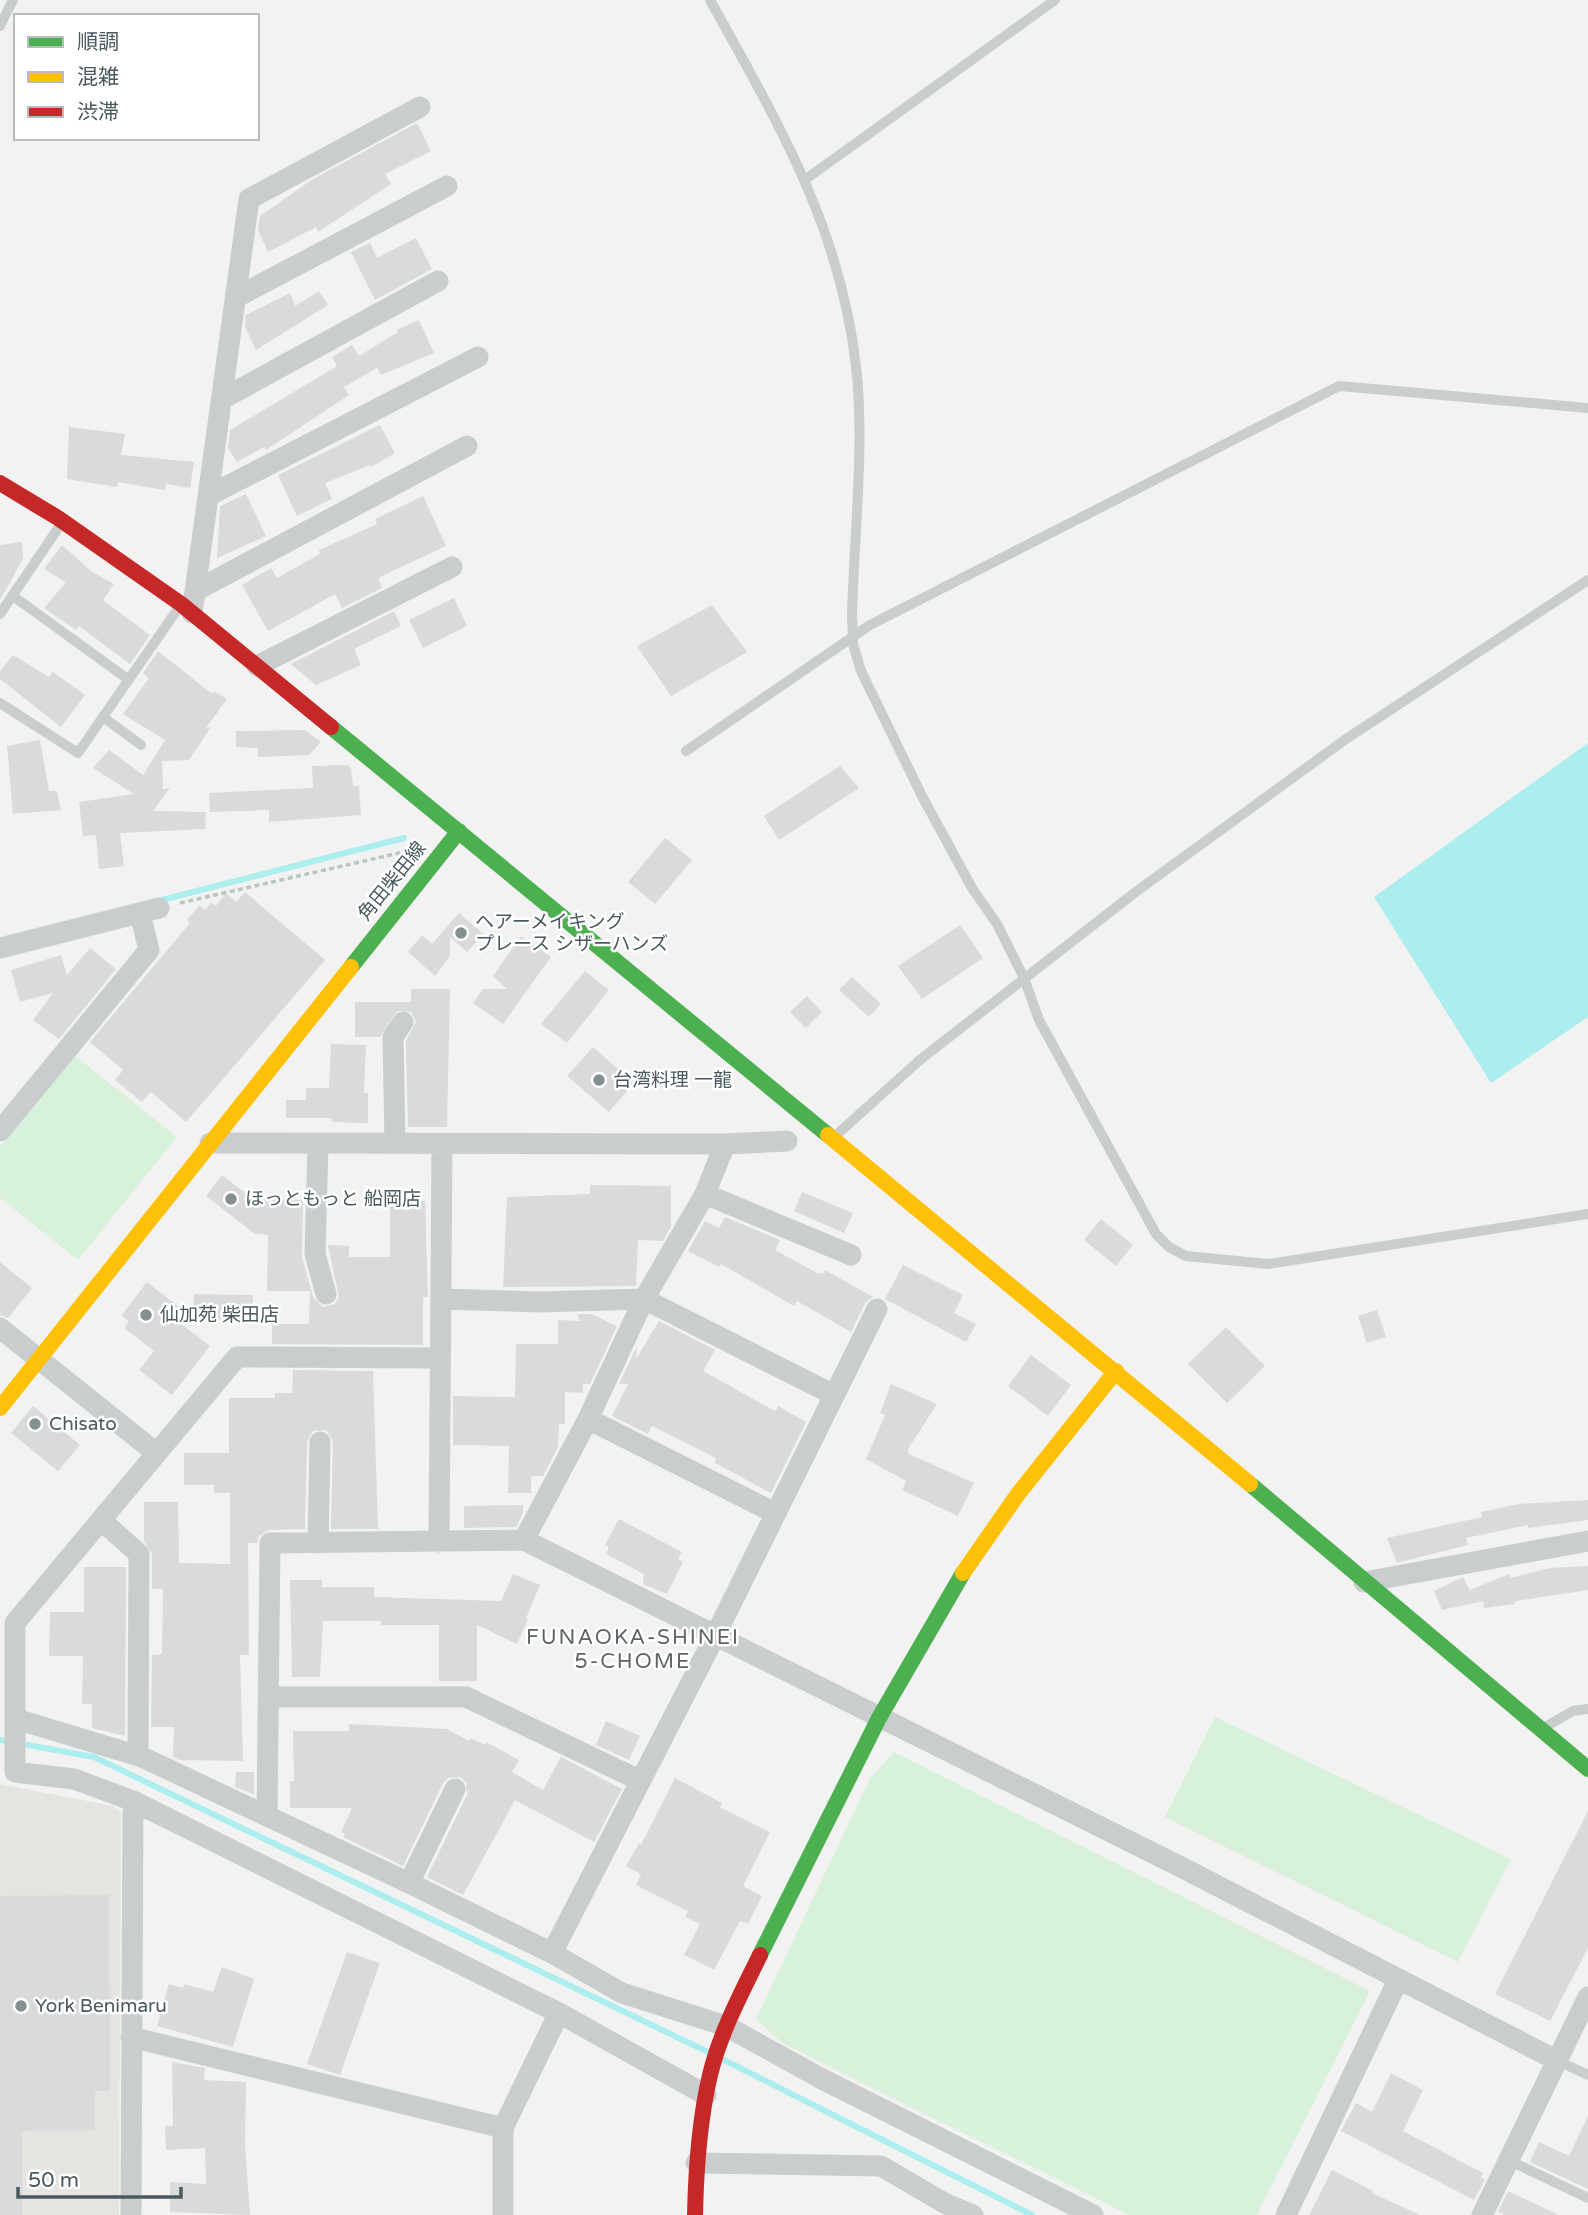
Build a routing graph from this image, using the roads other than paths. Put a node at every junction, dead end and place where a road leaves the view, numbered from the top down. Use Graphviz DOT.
graph roads {
  1 [pos="13,0"];
  2 [pos="710,0"];
  3 [pos="1055,0"];
  4 [pos="0,26"];
  5 [pos="420,107"];
  6 [pos="806,179"];
  7 [pos="447,186"];
  8 [pos="438,281"];
  9 [pos="235,298"];
  10 [pos="478,356"];
  11 [pos="222,399"];
  12 [pos="1588,408"];
  13 [pos="467,446"];
  14 [pos="0,483"];
  15 [pos="208,496"];
  16 [pos="62,522"];
  17 [pos="452,567"];
  18 [pos="1588,580"];
  19 [pos="13,596"];
  20 [pos="190,603"];
  21 [pos="0,614"];
  22 [pos="853,637"];
  23 [pos="257,666"];
  24 [pos="129,680"];
  25 [pos="0,703"];
  26 [pos="103,717"];
  27 [pos="141,745"];
  28 [pos="686,751"];
  29 [pos="459,831"];
  30 [pos="0,948"];
  31 [pos="1024,978"];
  32 [pos="404,1022"];
  33 [pos="0,1131"];
  34 [pos="832,1139"];
  35 [pos="787,1141"];
  36 [pos="210,1143"];
  37 [pos="318,1144"];
  38 [pos="396,1144"];
  39 [pos="725,1144"];
  40 [pos="442,1145"];
  41 [pos="705,1194"];
  42 [pos="1588,1214"];
  43 [pos="851,1255"];
  44 [pos="326,1294"];
  45 [pos="441,1298"];
  46 [pos="644,1299"];
  47 [pos="877,1309"];
  48 [pos="0,1328"];
  49 [pos="439,1358"];
  50 [pos="39,1359"];
  51 [pos="1116,1371"];
  52 [pos="834,1395"];
  53 [pos="0,1408"];
  54 [pos="588,1419"];
  55 [pos="320,1442"];
  56 [pos="155,1452"];
  57 [pos="775,1513"];
  58 [pos="102,1520"];
  59 [pos="524,1540"];
  60 [pos="1588,1541"];
  61 [pos="439,1542"];
  62 [pos="318,1543"];
  63 [pos="1364,1582"];
  64 [pos="715,1636"];
  65 [pos="270,1697"];
  66 [pos="1588,1709"];
  67 [pos="879,1718"];
  68 [pos="16,1724"];
  69 [pos="1540,1730"];
  70 [pos="138,1756"];
  71 [pos="1588,1769"];
  72 [pos="639,1780"];
  73 [pos="455,1789"];
  74 [pos="133,1801"];
  75 [pos="267,1815"];
  76 [pos="410,1883"];
  77 [pos="552,1953"];
  78 [pos="1398,1980"];
  79 [pos="1588,1997"];
  80 [pos="559,2013"];
  81 [pos="723,2034"];
  82 [pos="131,2037"];
  83 [pos="1556,2060"];
  84 [pos="1588,2075"];
  85 [pos="708,2085"];
  86 [pos="503,2128"];
  87 [pos="1508,2160"];
  88 [pos="696,2163"];
  89 [pos="1588,2199"];
  90 [pos="946,2209"];
  91 [pos="131,2215"];
  92 [pos="503,2215"];
  93 [pos="695,2215"];
  94 [pos="973,2215"];
  95 [pos="1093,2215"];
  96 [pos="1286,2215"];
  97 [pos="1482,2215"];
  1 -- 4 [label="lane"];
  2 -- 6 [label="lane"];
  3 -- 6 [label="lane"];
  5 -- 9 [label="street"];
  6 -- 22 [label="lane"];
  7 -- 9 [label="street"];
  8 -- 11 [label="street"];
  9 -- 11 [label="street"];
  10 -- 15 [label="street"];
  11 -- 15 [label="street"];
  12 -- 22 [label="lane"];
  13 -- 20 [label="street"];
  14 -- 16 [label="street"];
  15 -- 20 [label="street"];
  16 -- 19 [label="lane"];
  16 -- 20 [label="street"];
  17 -- 23 [label="street"];
  18 -- 31 [label="lane"];
  19 -- 21 [label="lane"];
  19 -- 24 [label="lane"];
  20 -- 23 [label="street"];
  20 -- 24 [label="lane"];
  22 -- 28 [label="lane"];
  22 -- 31 [label="lane"];
  23 -- 29 [label="street"];
  24 -- 26 [label="lane"];
  25 -- 26 [label="lane"];
  26 -- 27 [label="lane"];
  29 -- 34 [label="street"];
  29 -- 36 [label="street, 角田柴田線"];
  30 -- 33 [label="street"];
  31 -- 34 [label="lane"];
  31 -- 42 [label="lane"];
  32 -- 38 [label="street"];
  34 -- 51 [label="street"];
  35 -- 39 [label="street"];
  36 -- 37 [label="street"];
  36 -- 50 [label="street, 角田柴田線"];
  37 -- 38 [label="street"];
  37 -- 44 [label="street"];
  38 -- 40 [label="street"];
  39 -- 40 [label="street"];
  39 -- 41 [label="street"];
  40 -- 45 [label="street"];
  41 -- 43 [label="street"];
  41 -- 46 [label="street"];
  45 -- 46 [label="street"];
  45 -- 49 [label="street"];
  46 -- 52 [label="street"];
  46 -- 54 [label="street"];
  47 -- 52 [label="street"];
  48 -- 50 [label="street"];
  49 -- 56 [label="street"];
  49 -- 61 [label="street"];
  50 -- 53 [label="street, 角田柴田線"];
  50 -- 56 [label="street"];
  51 -- 63 [label="street"];
  51 -- 67 [label="street"];
  52 -- 57 [label="street"];
  54 -- 57 [label="street"];
  54 -- 59 [label="street"];
  55 -- 62 [label="street"];
  56 -- 58 [label="street"];
  57 -- 64 [label="street"];
  58 -- 68 [label="street"];
  58 -- 70 [label="street"];
  59 -- 61 [label="street"];
  59 -- 64 [label="street"];
  60 -- 63 [label="street"];
  61 -- 62 [label="street"];
  62 -- 65 [label="street"];
  63 -- 69 [label="street"];
  64 -- 67 [label="street"];
  64 -- 72 [label="street"];
  65 -- 72 [label="street"];
  65 -- 75 [label="street"];
  66 -- 69 [label="lane"];
  67 -- 78 [label="street"];
  67 -- 81 [label="street"];
  68 -- 70 [label="street"];
  68 -- 74 [label="street"];
  69 -- 71 [label="street"];
  70 -- 75 [label="street"];
  72 -- 77 [label="street"];
  73 -- 76 [label="street"];
  74 -- 80 [label="street"];
  74 -- 82 [label="street"];
  75 -- 76 [label="street"];
  76 -- 77 [label="street"];
  77 -- 81 [label="street"];
  78 -- 83 [label="street"];
  78 -- 96 [label="street"];
  79 -- 83 [label="street"];
  80 -- 85 [label="street"];
  80 -- 86 [label="street"];
  81 -- 85 [label="street"];
  81 -- 95 [label="street"];
  82 -- 86 [label="street"];
  82 -- 91 [label="street"];
  83 -- 84 [label="lane"];
  83 -- 87 [label="street"];
  85 -- 88 [label="street"];
  86 -- 92 [label="street"];
  87 -- 89 [label="lane"];
  87 -- 97 [label="street"];
  88 -- 90 [label="street"];
  88 -- 93 [label="street"];
  90 -- 94 [label="street"];
}
